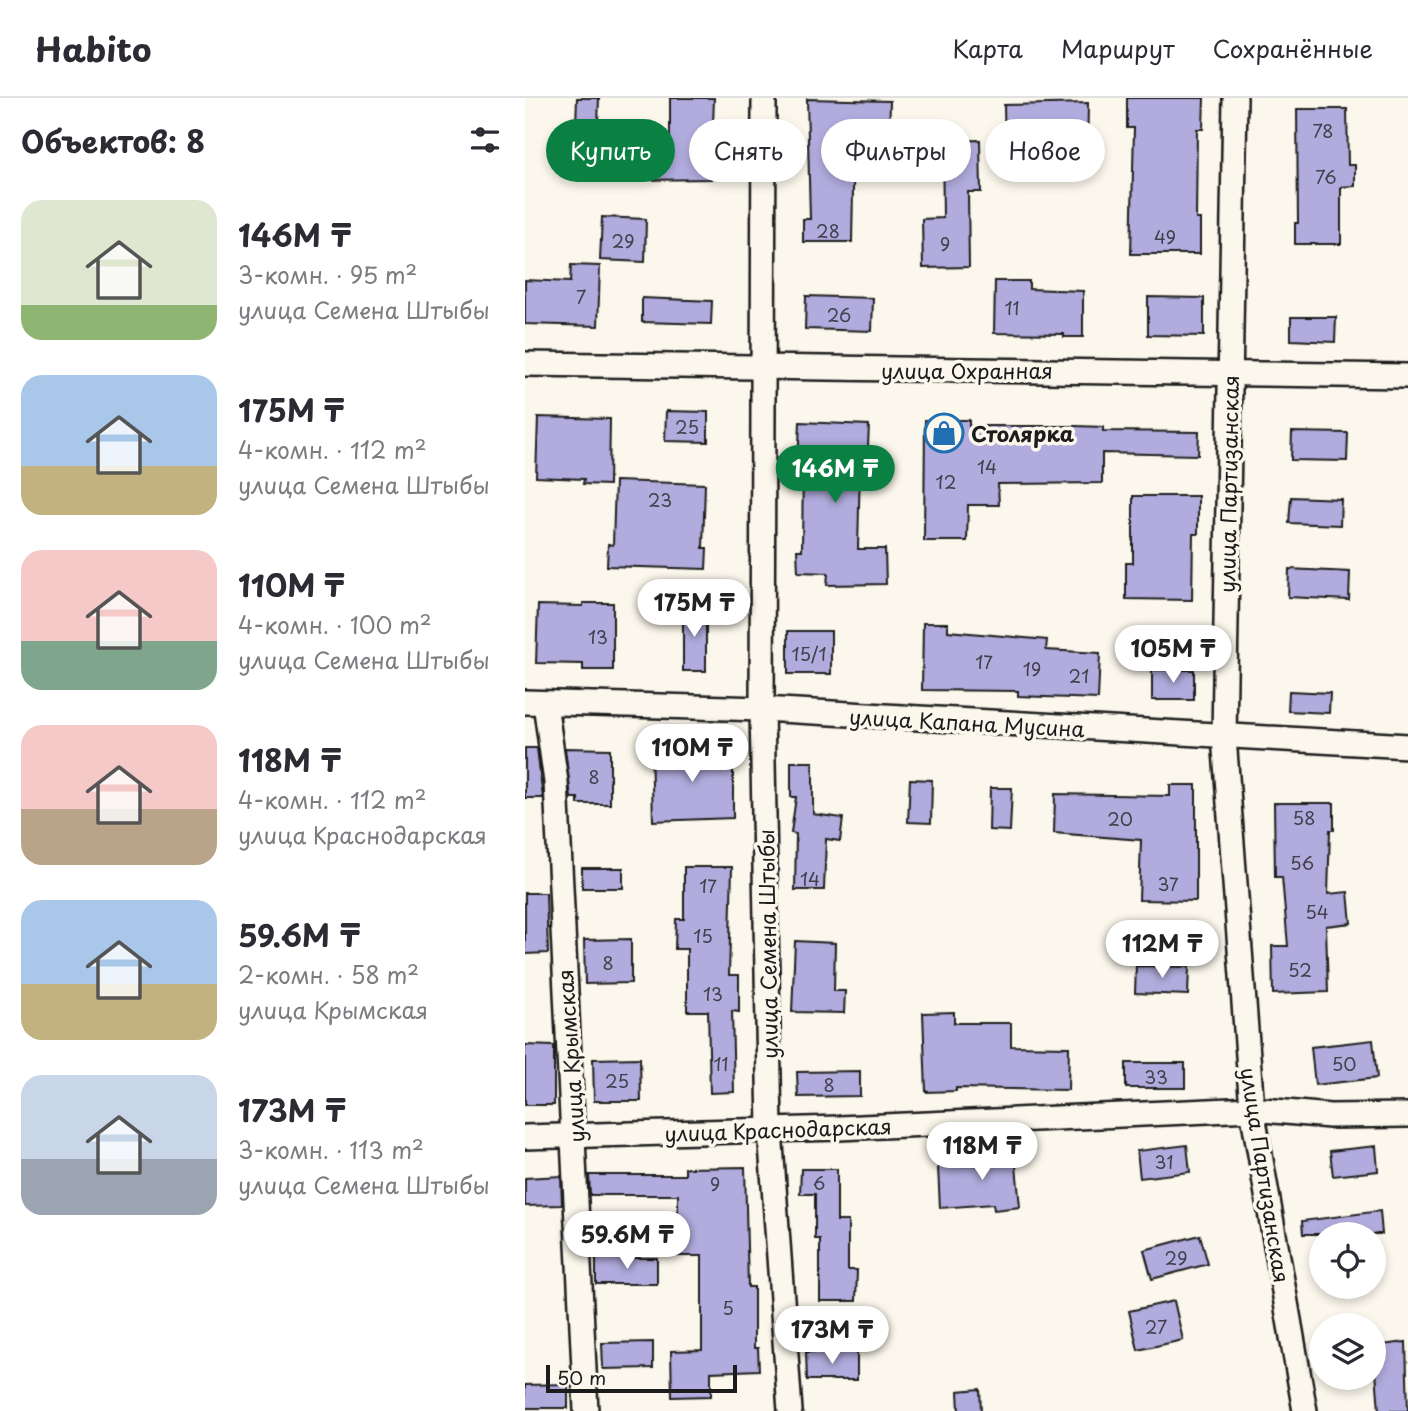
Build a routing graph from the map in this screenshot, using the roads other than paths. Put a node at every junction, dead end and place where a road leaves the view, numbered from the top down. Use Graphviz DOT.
graph roads {
  1 [pos="764,98"];
  2 [pos="1235,98"];
  3 [pos="525,364"];
  4 [pos="763,369"];
  5 [pos="1230,374"];
  6 [pos="1408,376"];
  7 [pos="535,702"];
  8 [pos="762,709"];
  9 [pos="1224,737"];
  10 [pos="1408,746"];
  11 [pos="1252,1109"];
  12 [pos="1408,1115"];
  13 [pos="770,1130"];
  14 [pos="575,1135"];
  15 [pos="525,1137"];
  16 [pos="586,1411"];
  17 [pos="790,1411"];
  18 [pos="1305,1411"];
  1 -- 4 [label="street, улица Семена Штыбы"];
  2 -- 5 [label="street, улица Партизанская"];
  3 -- 4 [label="street, улица Охранная"];
  4 -- 5 [label="street, улица Охранная"];
  4 -- 8 [label="street, улица Семена Штыбы"];
  5 -- 6 [label="street, улица Охранная"];
  5 -- 9 [label="street, улица Партизанская"];
  7 -- 8 [label="street, улица Капана Мусина"];
  7 -- 14 [label="street, улица Крымская"];
  8 -- 9 [label="street, улица Капана Мусина"];
  8 -- 13 [label="street, улица Семена Штыбы"];
  9 -- 10 [label="street, улица Капана Мусина"];
  9 -- 11 [label="street, улица Партизанская"];
  11 -- 12 [label="street, улица Краснодарская"];
  11 -- 13 [label="street, улица Краснодарская"];
  11 -- 18 [label="street, улица Партизанская"];
  13 -- 14 [label="street, улица Краснодарская"];
  13 -- 17 [label="street, улица Семена Штыбы"];
  14 -- 15 [label="street, улица Краснодарская"];
  14 -- 16 [label="street, улица Крымская"];
}
